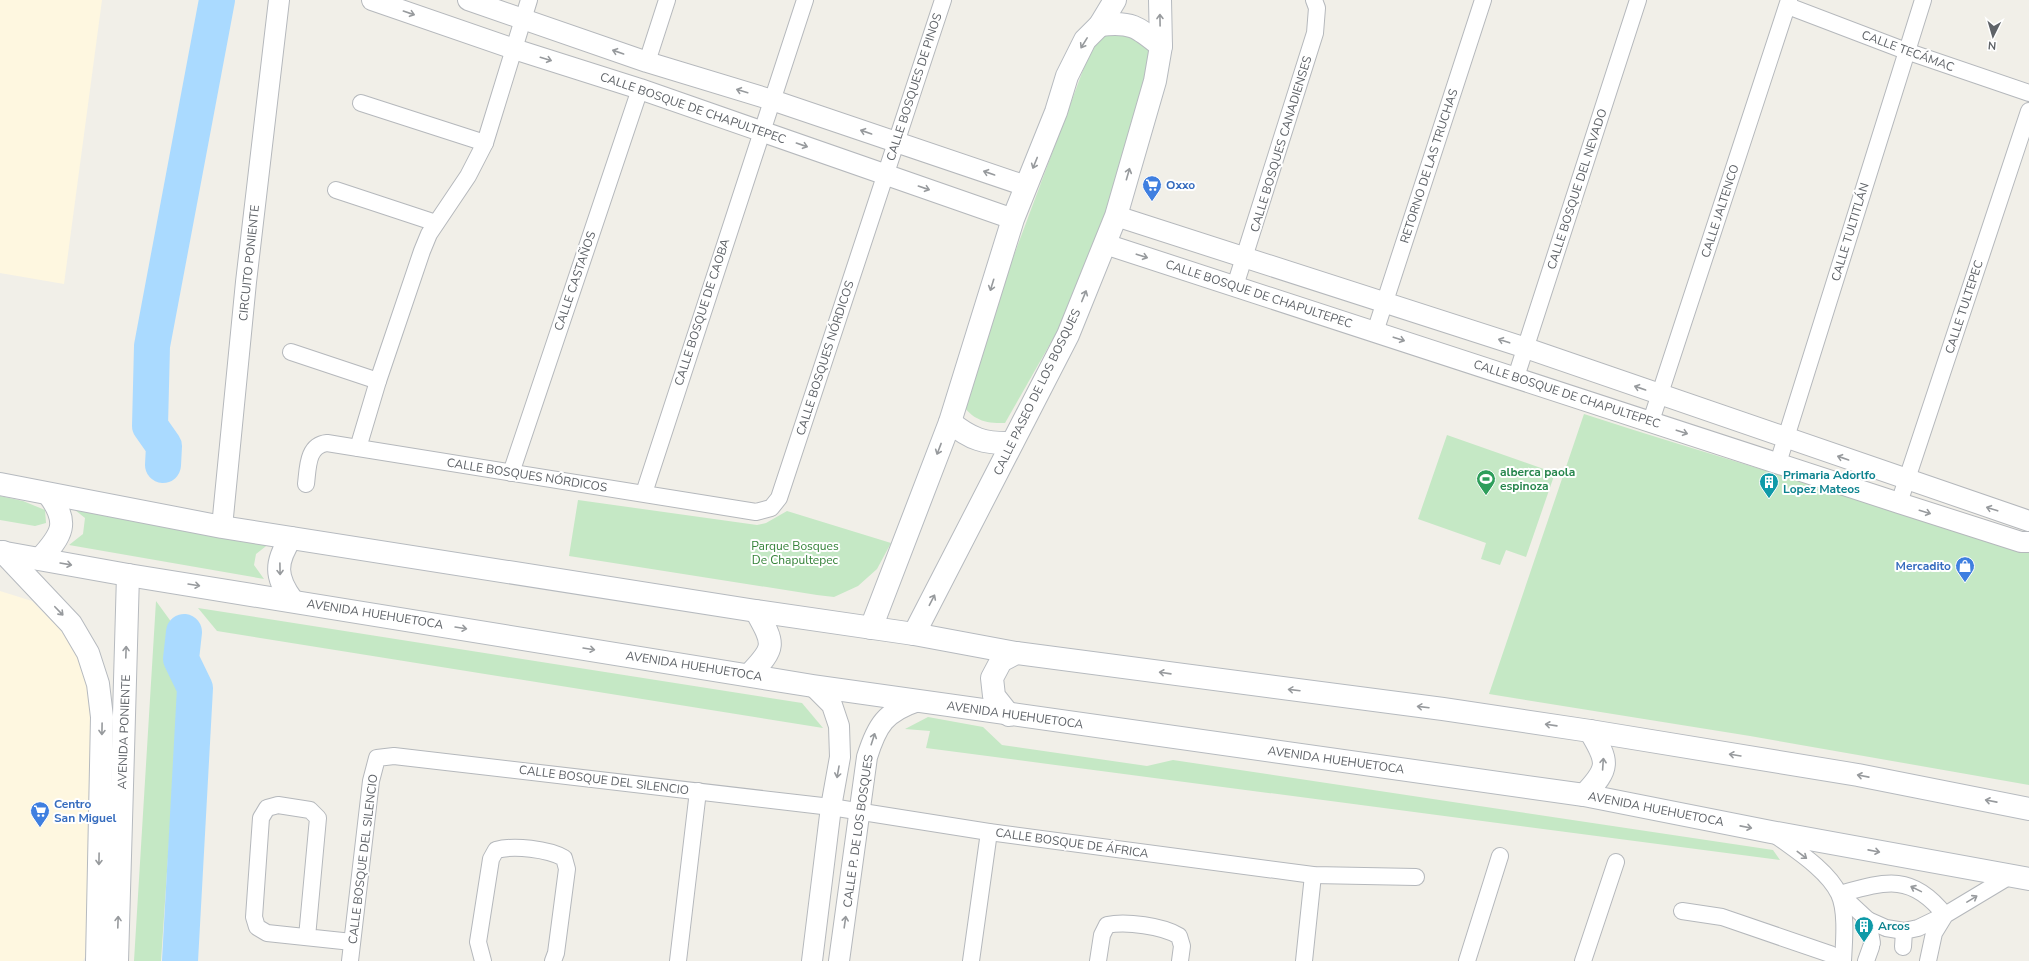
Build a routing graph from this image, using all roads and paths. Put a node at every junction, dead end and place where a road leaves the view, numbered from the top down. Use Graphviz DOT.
graph roads {
  1 [pos="279,0"];
  2 [pos="372,0"];
  3 [pos="468,0"];
  4 [pos="529,0"];
  5 [pos="668,0"];
  6 [pos="805,0"];
  7 [pos="943,0"];
  8 [pos="1115,0"];
  9 [pos="1160,0"];
  10 [pos="1314,0"];
  11 [pos="1483,0"];
  12 [pos="1638,0"];
  13 [pos="1923,0"];
  14 [pos="1788,3"];
  15 [pos="523,19"];
  16 [pos="1100,25"];
  17 [pos="1161,46"];
  18 [pos="514,49"];
  19 [pos="1906,51"];
  20 [pos="647,62"];
  21 [pos="640,89"];
  22 [pos="2029,93"];
  23 [pos="772,100"];
  24 [pos="361,103"];
  25 [pos="2029,111"];
  26 [pos="761,131"];
  27 [pos="897,142"];
  28 [pos="485,143"];
  29 [pos="885,174"];
  30 [pos="1026,186"];
  31 [pos="336,190"];
  32 [pos="1116,216"];
  33 [pos="1013,219"];
  34 [pos="436,223"];
  35 [pos="1105,244"];
  36 [pos="1246,257"];
  37 [pos="1235,286"];
  38 [pos="1384,303"];
  39 [pos="1375,332"];
  40 [pos="1526,348"];
  41 [pos="291,352"];
  42 [pos="1516,377"];
  43 [pos="378,381"];
  44 [pos="1660,394"];
  45 [pos="1651,421"];
  46 [pos="950,422"];
  47 [pos="1787,438"];
  48 [pos="1012,443"];
  49 [pos="358,448"];
  50 [pos="1778,463"];
  51 [pos="511,473"];
  52 [pos="1907,480"];
  53 [pos="0,484"];
  54 [pos="306,484"];
  55 [pos="644,493"];
  56 [pos="49,495"];
  57 [pos="1899,503"];
  58 [pos="2029,521"];
  59 [pos="222,527"];
  60 [pos="291,538"];
  61 [pos="2029,542"];
  62 [pos="1,552"];
  63 [pos="40,559"];
  64 [pos="128,575"];
  65 [pos="292,600"];
  66 [pos="756,611"];
  67 [pos="871,628"];
  68 [pos="914,634"];
  69 [pos="1016,653"];
  70 [pos="749,675"];
  71 [pos="813,686"];
  72 [pos="918,701"];
  73 [pos="1009,715"];
  74 [pos="1590,731"];
  75 [pos="698,791"];
  76 [pos="1584,795"];
  77 [pos="831,807"];
  78 [pos="2029,809"];
  79 [pos="861,811"];
  80 [pos="989,832"];
  81 [pos="1771,832"];
  82 [pos="1500,856"];
  83 [pos="1616,862"];
  84 [pos="1313,875"];
  85 [pos="1416,877"];
  86 [pos="2019,877"];
  87 [pos="1840,894"];
  88 [pos="1682,911"];
  89 [pos="1945,915"];
  90 [pos="1868,920"];
  91 [pos="1904,931"];
  92 [pos="307,937"];
  93 [pos="352,942"];
  94 [pos="1869,950"];
  95 [pos="1903,953"];
  96 [pos="96,961"];
  97 [pos="117,961"];
  98 [pos="350,961"];
  99 [pos="483,961"];
  100 [pos="553,961"];
  101 [pos="678,961"];
  102 [pos="812,961"];
  103 [pos="839,961"];
  104 [pos="970,961"];
  105 [pos="1098,961"];
  106 [pos="1180,961"];
  107 [pos="1304,961"];
  108 [pos="1467,961"];
  109 [pos="1583,961"];
  110 [pos="1843,961"];
  111 [pos="1928,961"];
  1 -- 59 [label="street, CIRCUITO PONIENTE"];
  2 -- 18 [label="street, CALLE BOSQUE DE CHAPULTEPEC, one-way"];
  3 -- 15 [label="street"];
  4 -- 15 [label="street"];
  5 -- 20 [label="street"];
  6 -- 23 [label="street, CALLE BOSQUE DE CAOBA"];
  7 -- 27 [label="street, CALLE BOSQUES DE PINOS"];
  8 -- 16 [label="main road"];
  17 -- 9 [label="main road, CALLE PASEO DE LOS BOSQUES, one-way"];
  10 -- 36 [label="street, CALLE BOSQUES CANADIENSES"];
  11 -- 38 [label="street, RETORNO DE LAS TRUCHAS"];
  12 -- 40 [label="street, CALLE BOSQUE DEL NEVADO"];
  13 -- 19 [label="street, CALLE TULTITLÁN"];
  14 -- 19 [label="street, CALLE TECÁMAC"];
  14 -- 44 [label="street, CALLE JALTENCO"];
  15 -- 18 [label="street"];
  20 -- 15 [label="street, one-way"];
  16 -- 17 [label="main road"];
  16 -- 30 [label="main road, one-way"];
  32 -- 17 [label="main road, CALLE PASEO DE LOS BOSQUES, one-way"];
  18 -- 21 [label="street, CALLE BOSQUE DE CHAPULTEPEC, one-way"];
  18 -- 28 [label="street"];
  19 -- 22 [label="street, CALLE TECÁMAC"];
  19 -- 47 [label="street, CALLE TULTITLÁN"];
  23 -- 20 [label="street, one-way"];
  21 -- 26 [label="street, CALLE BOSQUE DE CHAPULTEPEC"];
  21 -- 51 [label="street, CALLE CASTAÑOS"];
  23 -- 26 [label="street, CALLE BOSQUE DE CAOBA"];
  27 -- 23 [label="street, one-way"];
  24 -- 28 [label="street"];
  25 -- 52 [label="street, CALLE TULTEPEC"];
  26 -- 29 [label="street, CALLE BOSQUE DE CHAPULTEPEC, one-way"];
  26 -- 55 [label="street, CALLE BOSQUE DE CAOBA"];
  27 -- 29 [label="street, CALLE BOSQUES DE PINOS"];
  30 -- 27 [label="street, one-way"];
  28 -- 34 [label="street"];
  29 -- 33 [label="street, CALLE BOSQUE DE CHAPULTEPEC, one-way"];
  29 -- 55 [label="street, CALLE BOSQUES NÓRDICOS"];
  30 -- 33 [label="main road"];
  31 -- 34 [label="street"];
  32 -- 35 [label="main road, CALLE PASEO DE LOS BOSQUES"];
  32 -- 36 [label="street"];
  33 -- 46 [label="main road, one-way"];
  34 -- 43 [label="street"];
  35 -- 37 [label="street, CALLE BOSQUE DE CHAPULTEPEC, one-way"];
  48 -- 35 [label="main road, CALLE PASEO DE LOS BOSQUES, one-way"];
  36 -- 37 [label="street, CALLE BOSQUES CANADIENSES"];
  36 -- 38 [label="street"];
  37 -- 39 [label="street, CALLE BOSQUE DE CHAPULTEPEC"];
  38 -- 39 [label="street, RETORNO DE LAS TRUCHAS"];
  40 -- 38 [label="street, one-way"];
  39 -- 42 [label="street, CALLE BOSQUE DE CHAPULTEPEC, one-way"];
  40 -- 42 [label="street, CALLE BOSQUE DEL NEVADO"];
  44 -- 40 [label="street, one-way"];
  41 -- 43 [label="street"];
  42 -- 45 [label="street, CALLE BOSQUE DE CHAPULTEPEC"];
  43 -- 49 [label="street"];
  44 -- 45 [label="street, CALLE JALTENCO"];
  44 -- 47 [label="street"];
  45 -- 50 [label="street, CALLE BOSQUE DE CHAPULTEPEC, one-way"];
  46 -- 48 [label="main road"];
  46 -- 67 [label="main road, one-way"];
  47 -- 50 [label="street, CALLE TULTITLÁN"];
  52 -- 47 [label="street, one-way"];
  68 -- 48 [label="main road, CALLE PASEO DE LOS BOSQUES, one-way"];
  49 -- 51 [label="street, CALLE BOSQUES NÓRDICOS"];
  49 -- 54 [label="street, CALLE BOSQUES NÓRDICOS"];
  50 -- 57 [label="street, CALLE BOSQUE DE CHAPULTEPEC"];
  51 -- 55 [label="street, CALLE BOSQUES NÓRDICOS"];
  52 -- 57 [label="street, CALLE TULTEPEC"];
  58 -- 52 [label="street, one-way"];
  53 -- 56 [label="main road"];
  56 -- 59 [label="main road"];
  56 -- 63 [label="main road"];
  57 -- 61 [label="street, CALLE BOSQUE DE CHAPULTEPEC, one-way"];
  59 -- 60 [label="main road"];
  60 -- 65 [label="main road, one-way"];
  60 -- 66 [label="main road"];
  62 -- 63 [label="main road, AVENIDA HUEHUETOCA"];
  62 -- 96 [label="main road, AVENIDA PONIENTE, one-way"];
  63 -- 64 [label="main road, AVENIDA HUEHUETOCA, one-way"];
  64 -- 65 [label="main road, AVENIDA HUEHUETOCA, one-way"];
  97 -- 64 [label="main road, AVENIDA PONIENTE, one-way"];
  65 -- 70 [label="main road, AVENIDA HUEHUETOCA, one-way"];
  66 -- 67 [label="main road"];
  66 -- 70 [label="main road"];
  67 -- 68 [label="main road"];
  68 -- 69 [label="main road"];
  69 -- 73 [label="main road"];
  74 -- 69 [label="main road, one-way"];
  70 -- 71 [label="main road, AVENIDA HUEHUETOCA"];
  71 -- 72 [label="main road, AVENIDA HUEHUETOCA"];
  71 -- 77 [label="street, one-way"];
  72 -- 73 [label="main road, AVENIDA HUEHUETOCA"];
  79 -- 72 [label="street, CALLE P. DE LOS BOSQUES, one-way"];
  73 -- 76 [label="main road, AVENIDA HUEHUETOCA"];
  76 -- 74 [label="main road, one-way"];
  78 -- 74 [label="main road, one-way"];
  75 -- 77 [label="street, CALLE BOSQUE DEL SILENCIO"];
  75 -- 93 [label="street, CALLE BOSQUE DEL SILENCIO"];
  75 -- 101 [label="street"];
  76 -- 81 [label="main road, AVENIDA HUEHUETOCA, one-way"];
  77 -- 79 [label="street, CALLE BOSQUE DE ÁFRICA"];
  77 -- 102 [label="street"];
  79 -- 80 [label="street, CALLE BOSQUE DE ÁFRICA"];
  103 -- 79 [label="street, CALLE P. DE LOS BOSQUES, one-way"];
  80 -- 84 [label="street, CALLE BOSQUE DE ÁFRICA"];
  80 -- 104 [label="street"];
  81 -- 86 [label="main road, AVENIDA HUEHUETOCA, one-way"];
  81 -- 87 [label="street, one-way"];
  82 -- 108 [label="street"];
  83 -- 109 [label="street"];
  84 -- 85 [label="street, CALLE BOSQUE DE ÁFRICA"];
  84 -- 107 [label="street"];
  89 -- 86 [label="street, one-way"];
  89 -- 87 [label="street, one-way"];
  87 -- 90 [label="street"];
  87 -- 110 [label="street"];
  88 -- 110 [label="street"];
  89 -- 91 [label="street"];
  89 -- 111 [label="street"];
  90 -- 91 [label="street"];
  90 -- 94 [label="street"];
  91 -- 95 [label="street"];
  92 -- 92 [label="street"];
  92 -- 93 [label="street"];
  93 -- 98 [label="street, CALLE BOSQUE DEL SILENCIO"];
  99 -- 100 [label="street"];
  105 -- 106 [label="street"];
}
